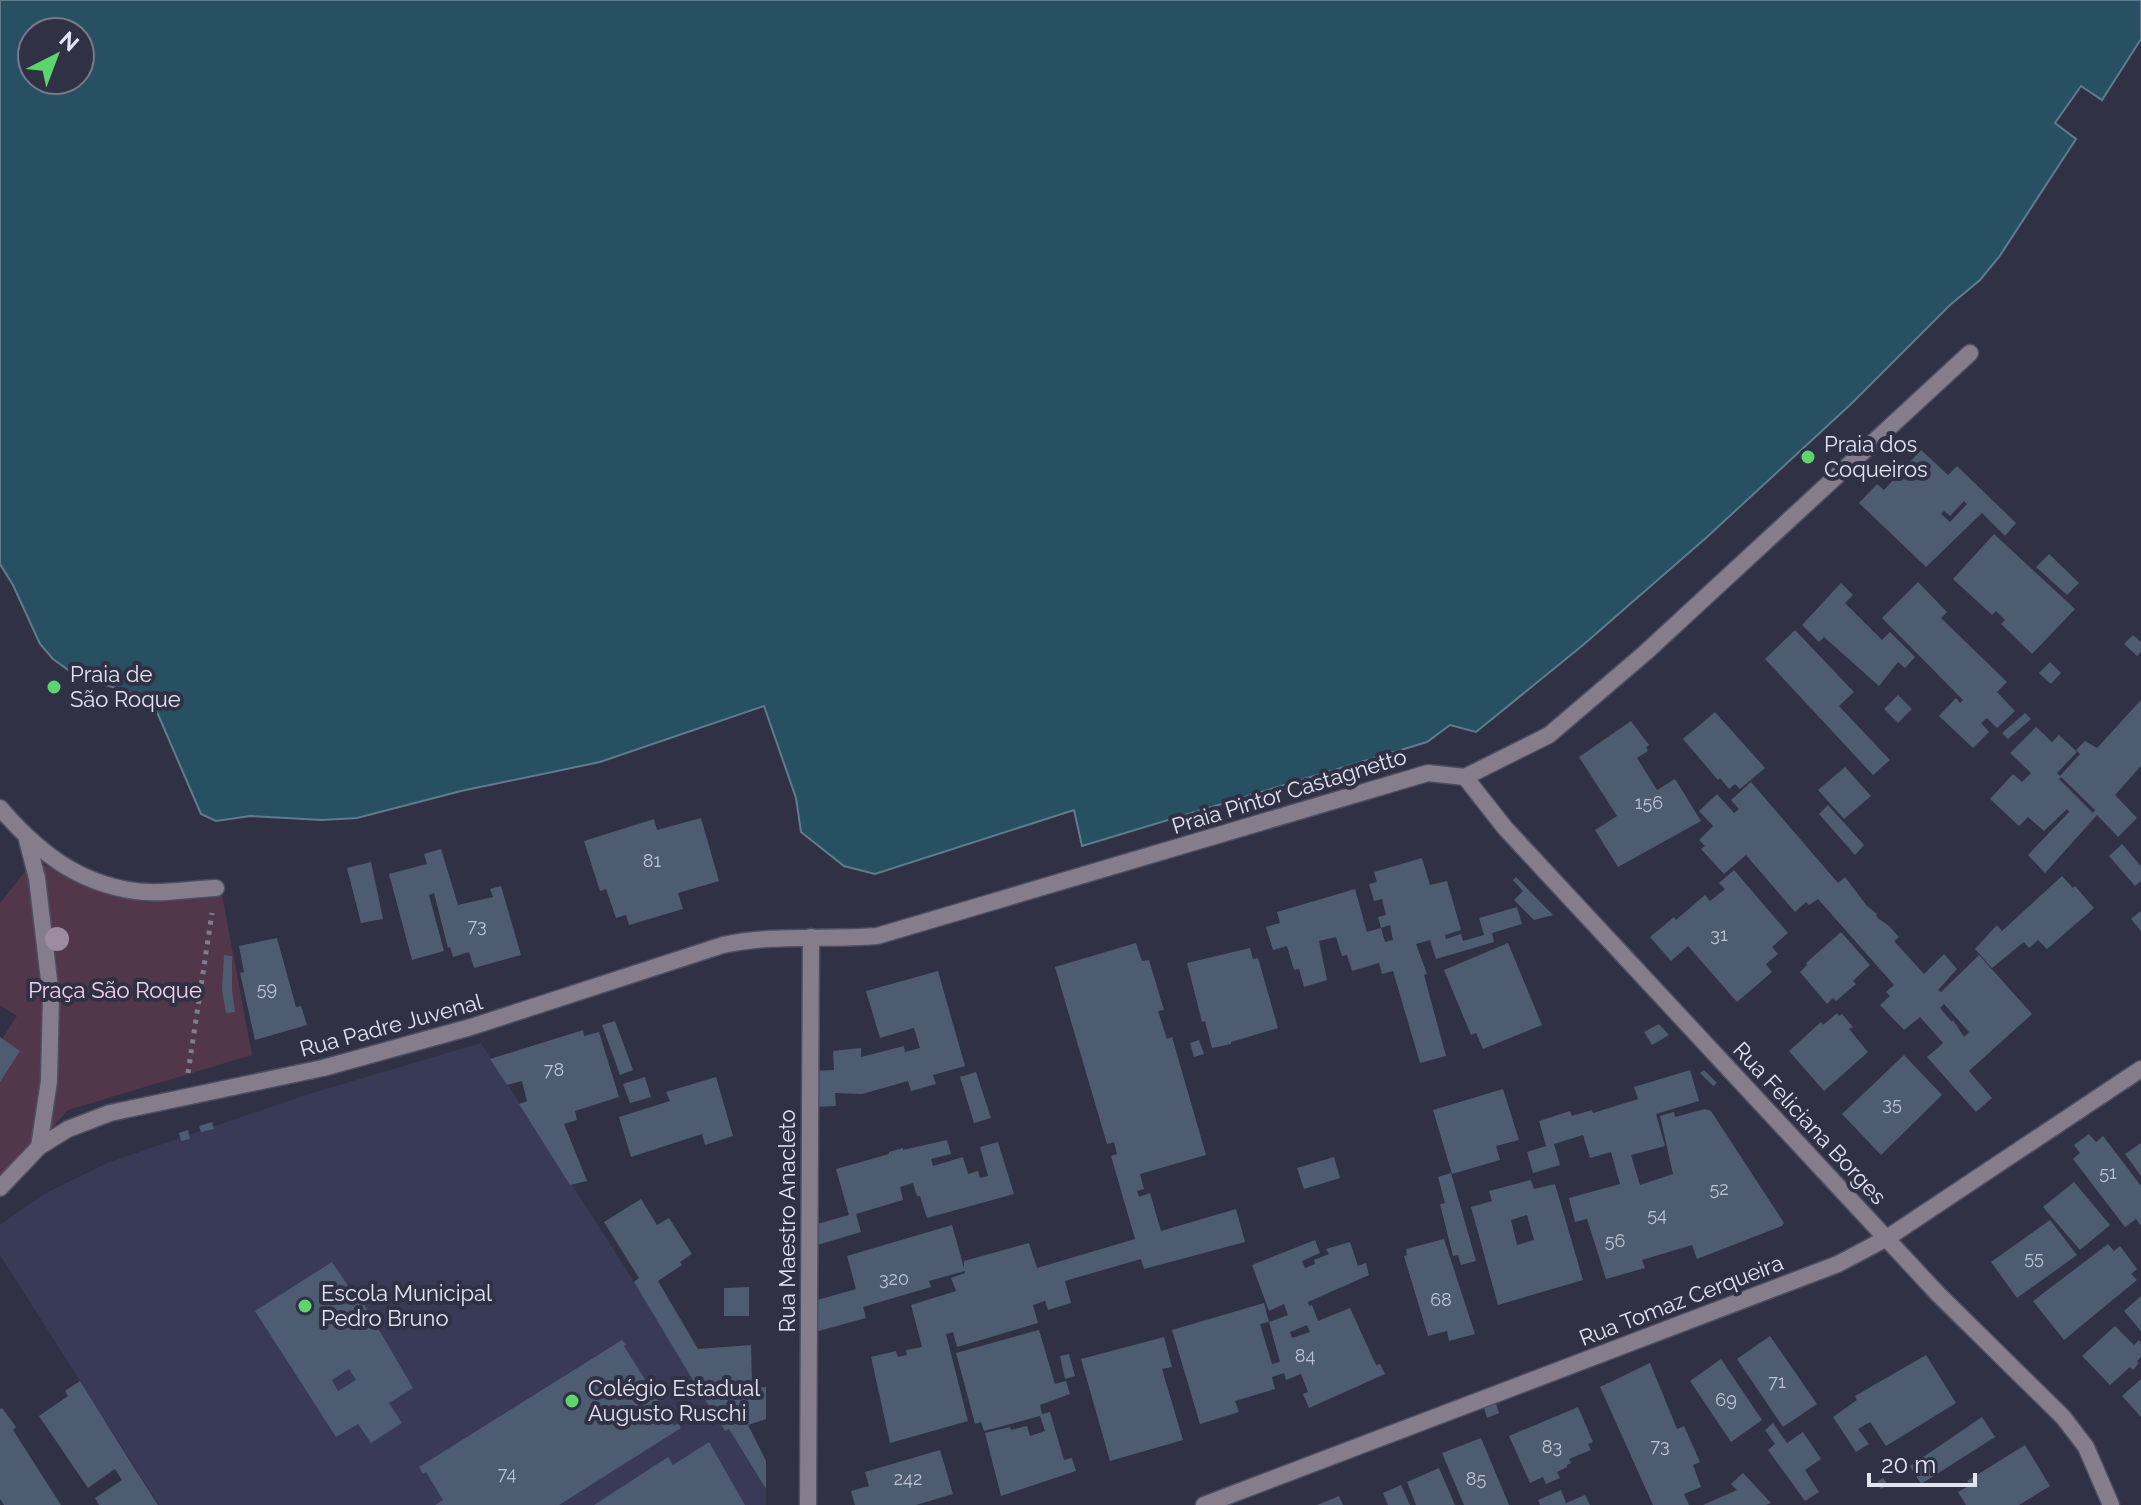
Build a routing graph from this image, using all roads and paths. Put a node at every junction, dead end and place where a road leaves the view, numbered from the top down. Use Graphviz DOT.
graph roads {
  1 [pos="1970,353"];
  2 [pos="1465,777"];
  3 [pos="0,808"];
  4 [pos="27,840"];
  5 [pos="216,888"];
  6 [pos="811,937"];
  7 [pos="2141,1069"];
  8 [pos="185,1098"];
  9 [pos="39,1147"];
  10 [pos="0,1188"];
  11 [pos="1887,1238"];
  12 [pos="808,1505"];
  13 [pos="1204,1505"];
  14 [pos="2111,1505"];
  1 -- 2 [label="street"];
  2 -- 6 [label="street, Praia Pintor Castagnetto"];
  2 -- 11 [label="street, Rua Feliciana Borges"];
  3 -- 4 [label="street"];
  4 -- 5 [label="street"];
  4 -- 9 [label="street"];
  5 -- 8 [label="path"];
  6 -- 8 [label="street, Rua Padre Juvenal"];
  6 -- 12 [label="street, Rua Maestro Anacleto"];
  7 -- 11 [label="street, Rua Tomaz Cerqueira"];
  8 -- 9 [label="street, Rua Padre Juvenal"];
  9 -- 10 [label="street, Rua Padre Juvenal"];
  11 -- 13 [label="street, Rua Tomaz Cerqueira"];
  11 -- 14 [label="street, Rua Feliciana Borges"];
}
